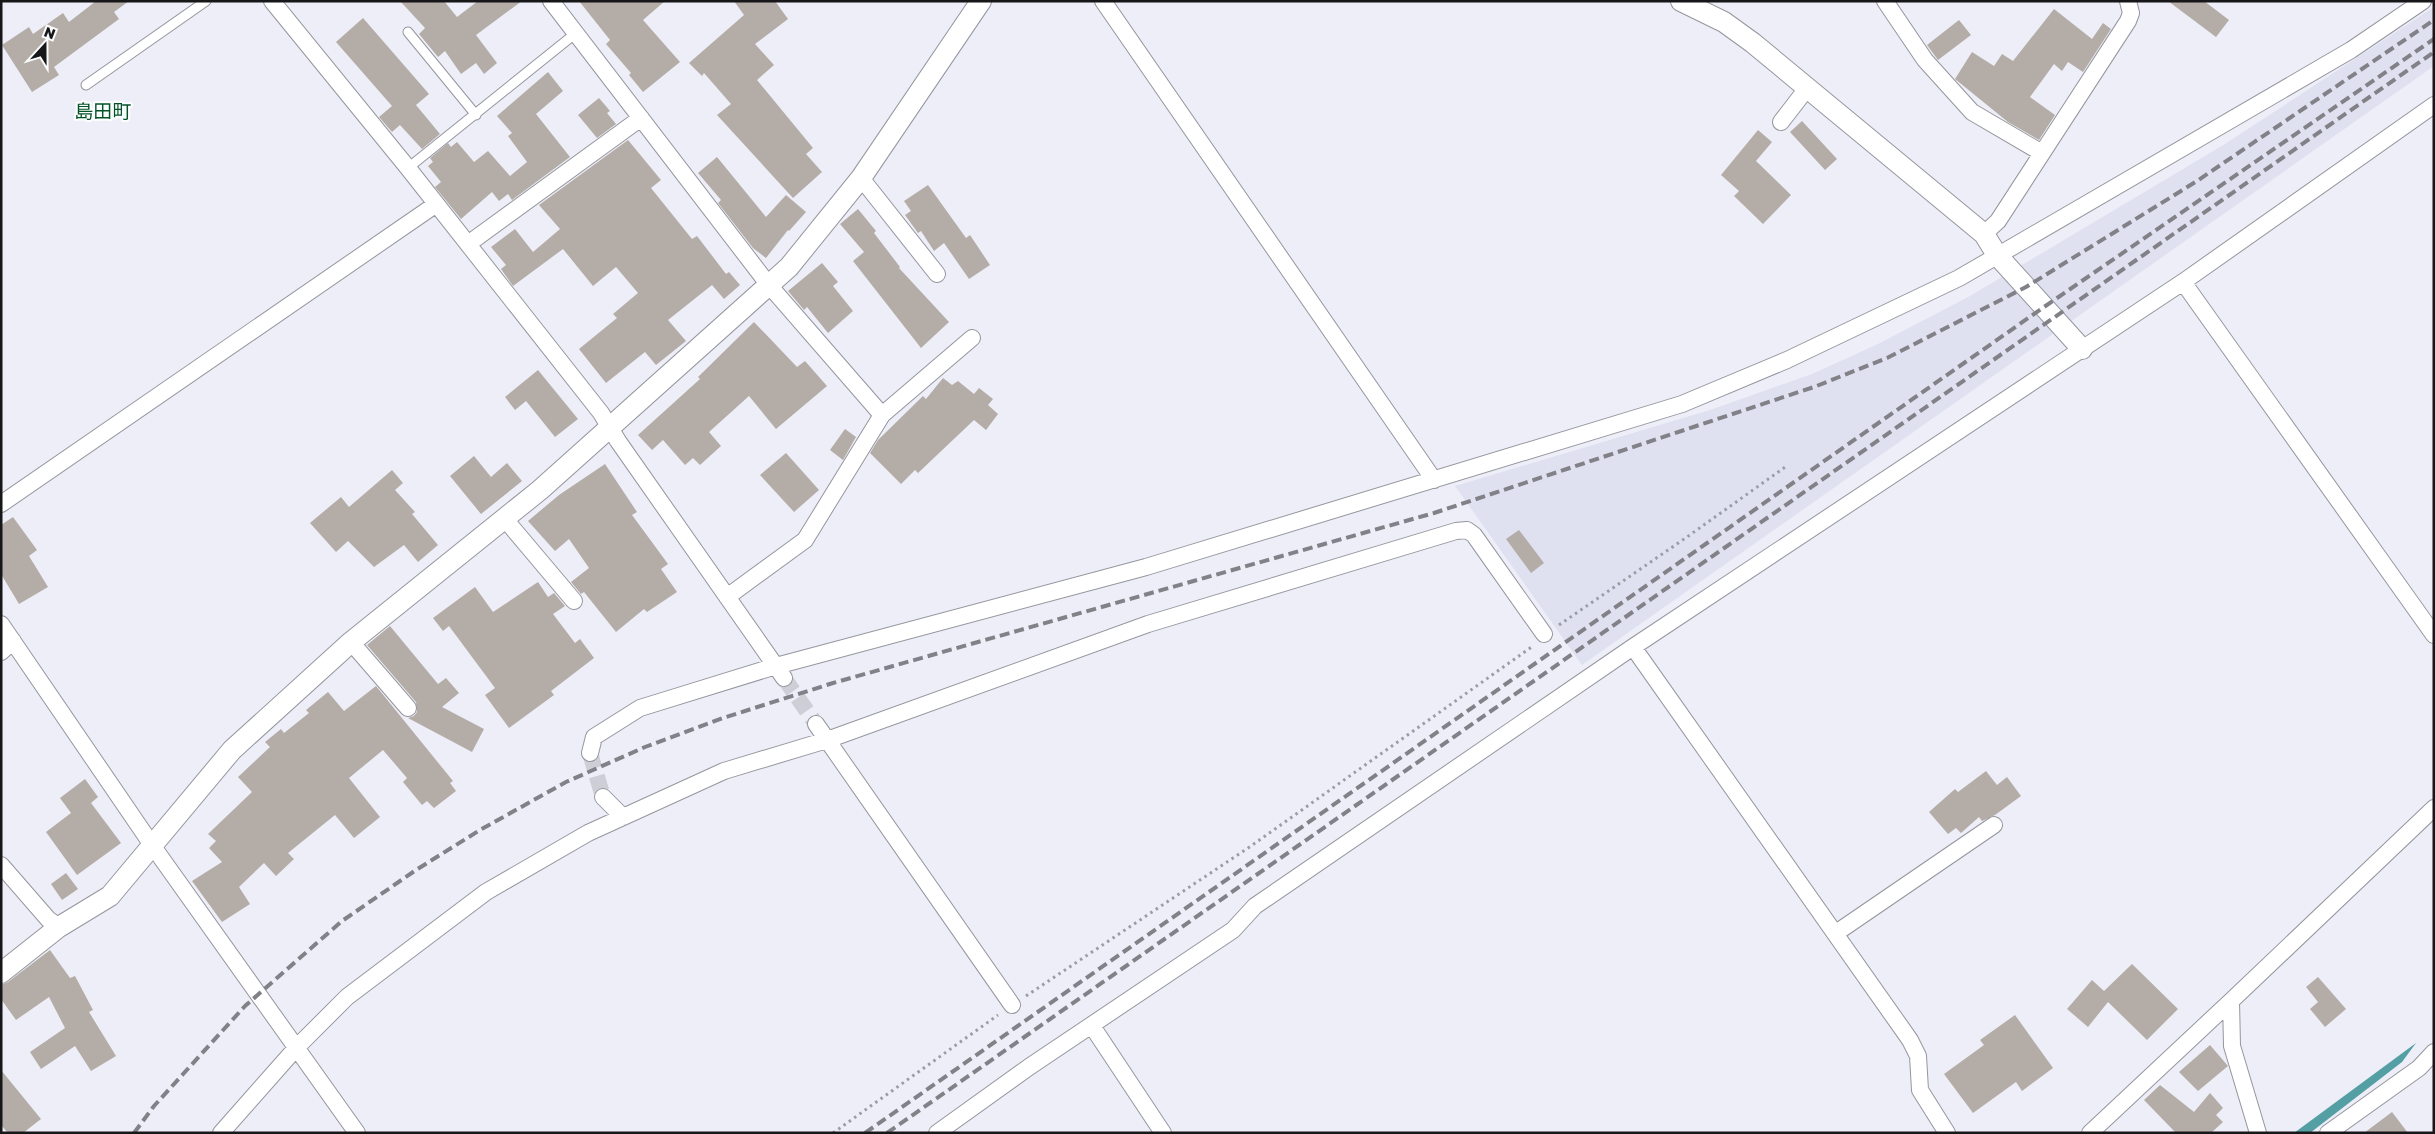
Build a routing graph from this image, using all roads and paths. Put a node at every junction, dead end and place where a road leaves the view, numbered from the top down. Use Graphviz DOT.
graph roads {
  1 [pos="206,1"];
  2 [pos="272,1"];
  3 [pos="981,1"];
  4 [pos="1103,1"];
  5 [pos="1681,1"];
  6 [pos="1885,1"];
  7 [pos="2128,1"];
  8 [pos="2423,1"];
  9 [pos="558,4"];
  10 [pos="408,32"];
  11 [pos="576,33"];
  12 [pos="86,85"];
  13 [pos="1808,87"];
  14 [pos="2434,105"];
  15 [pos="476,115"];
  16 [pos="641,118"];
  17 [pos="1781,122"];
  18 [pos="2042,153"];
  19 [pos="408,168"];
  20 [pos="861,178"];
  21 [pos="435,205"];
  22 [pos="1984,234"];
  23 [pos="468,244"];
  24 [pos="1997,255"];
  25 [pos="936,274"];
  26 [pos="2183,282"];
  27 [pos="768,284"];
  28 [pos="972,338"];
  29 [pos="2082,349"];
  30 [pos="882,415"];
  31 [pos="611,426"];
  32 [pos="1788,465"];
  33 [pos="1434,480"];
  34 [pos="1,504"];
  35 [pos="504,518"];
  36 [pos="727,596"];
  37 [pos="574,601"];
  38 [pos="1,624"];
  39 [pos="1544,634"];
  40 [pos="2434,635"];
  41 [pos="351,642"];
  42 [pos="7,646"];
  43 [pos="1634,647"];
  44 [pos="780,672"];
  45 [pos="408,708"];
  46 [pos="816,724"];
  47 [pos="827,740"];
  48 [pos="590,753"];
  49 [pos="604,797"];
  50 [pos="2434,808"];
  51 [pos="623,817"];
  52 [pos="1994,826"];
  53 [pos="152,845"];
  54 [pos="1,865"];
  55 [pos="58,927"];
  56 [pos="1836,934"];
  57 [pos="1,973"];
  58 [pos="2230,1001"];
  59 [pos="1012,1005"];
  60 [pos="1092,1026"];
  61 [pos="296,1047"];
  62 [pos="2434,1052"];
  63 [pos="221,1133"];
  64 [pos="358,1133"];
  65 [pos="833,1133"];
  66 [pos="937,1133"];
  67 [pos="1163,1133"];
  68 [pos="1947,1133"];
  69 [pos="2090,1133"];
  70 [pos="2258,1133"];
  71 [pos="2328,1133"];
  1 -- 12 [label="lane"];
  2 -- 19 [label="street"];
  3 -- 20 [label="street"];
  4 -- 33 [label="street"];
  5 -- 13 [label="street"];
  6 -- 18 [label="street"];
  7 -- 18 [label="street"];
  8 -- 24 [label="street"];
  9 -- 11 [label="street"];
  10 -- 15 [label="lane"];
  11 -- 15 [label="lane"];
  11 -- 16 [label="street"];
  13 -- 17 [label="street"];
  13 -- 22 [label="street"];
  14 -- 26 [label="street"];
  15 -- 19 [label="lane"];
  16 -- 23 [label="street"];
  16 -- 27 [label="street"];
  18 -- 22 [label="street"];
  19 -- 21 [label="street"];
  20 -- 25 [label="street"];
  20 -- 27 [label="street"];
  21 -- 23 [label="street"];
  21 -- 34 [label="street"];
  22 -- 24 [label="street"];
  23 -- 31 [label="street"];
  24 -- 29 [label="street"];
  24 -- 33 [label="street"];
  26 -- 29 [label="street"];
  26 -- 40 [label="street"];
  27 -- 30 [label="street"];
  27 -- 31 [label="street"];
  28 -- 30 [label="street"];
  29 -- 43 [label="street"];
  30 -- 36 [label="street"];
  31 -- 35 [label="street"];
  31 -- 36 [label="street"];
  32 -- 39 [label="path"];
  33 -- 44 [label="street"];
  35 -- 37 [label="street"];
  35 -- 41 [label="street"];
  36 -- 44 [label="street"];
  38 -- 42 [label="street"];
  39 -- 47 [label="street"];
  39 -- 59 [label="path"];
  41 -- 45 [label="street"];
  41 -- 53 [label="street"];
  42 -- 53 [label="street"];
  43 -- 56 [label="street"];
  43 -- 60 [label="street"];
  44 -- 48 [label="street"];
  46 -- 47 [label="street"];
  47 -- 51 [label="street"];
  47 -- 59 [label="street"];
  49 -- 51 [label="street"];
  50 -- 58 [label="street"];
  51 -- 61 [label="street"];
  52 -- 56 [label="street"];
  53 -- 55 [label="street"];
  53 -- 61 [label="street"];
  54 -- 55 [label="street"];
  55 -- 57 [label="street"];
  56 -- 68 [label="street"];
  58 -- 69 [label="street"];
  58 -- 70 [label="street"];
  59 -- 65 [label="path"];
  60 -- 66 [label="street"];
  60 -- 67 [label="street"];
  61 -- 63 [label="street"];
  61 -- 64 [label="street"];
  62 -- 71 [label="street"];
}
